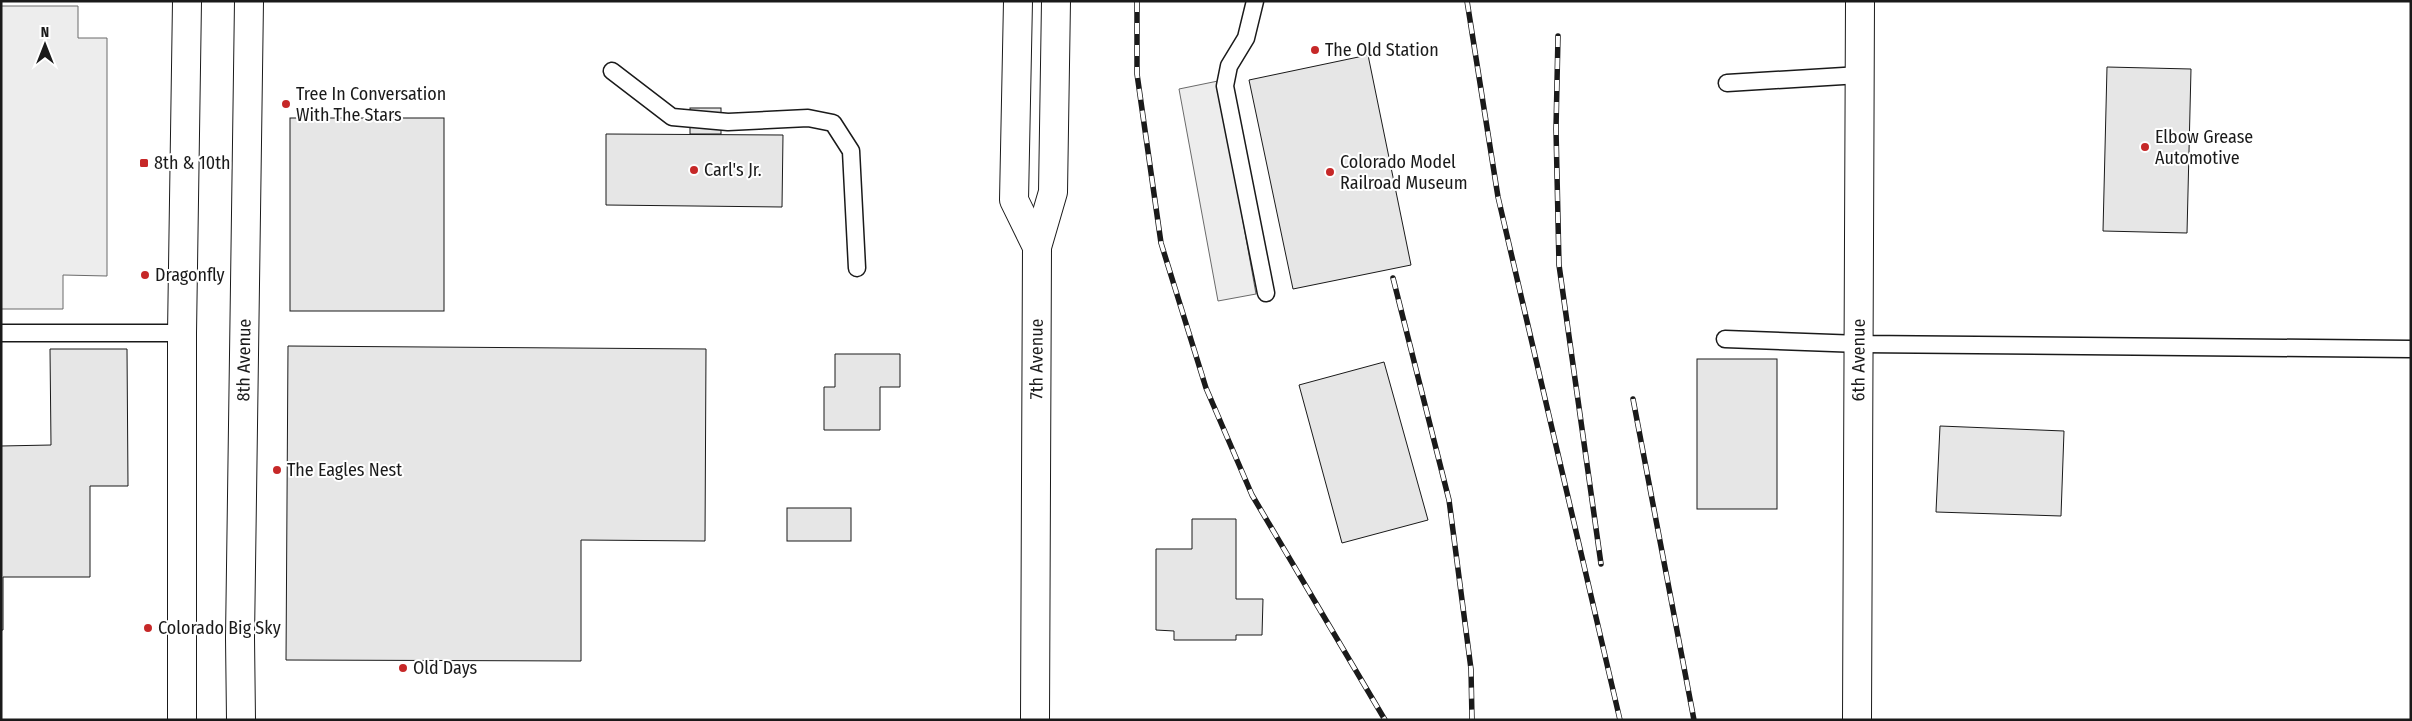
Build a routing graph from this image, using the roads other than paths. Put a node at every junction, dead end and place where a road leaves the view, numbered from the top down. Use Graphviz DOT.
graph roads {
  1 [pos="187,1"];
  2 [pos="249,1"];
  3 [pos="1018,1"];
  4 [pos="1056,1"];
  5 [pos="1255,1"];
  6 [pos="1860,1"];
  7 [pos="612,71"];
  8 [pos="1860,75"];
  9 [pos="1727,83"];
  10 [pos="1037,247"];
  11 [pos="857,268"];
  12 [pos="1266,293"];
  13 [pos="1,333"];
  14 [pos="182,333"];
  15 [pos="1725,339"];
  16 [pos="1860,344"];
  17 [pos="2411,350"];
  18 [pos="182,720"];
  19 [pos="241,720"];
  20 [pos="1035,720"];
  21 [pos="1858,720"];
  1 -- 14 [label="street"];
  2 -- 19 [label="street, 8th Avenue"];
  3 -- 10 [label="street"];
  4 -- 10 [label="street, 7th Avenue"];
  5 -- 12 [label="lane"];
  6 -- 8 [label="street, 6th Avenue"];
  7 -- 11 [label="lane"];
  8 -- 9 [label="lane"];
  8 -- 16 [label="street, 6th Avenue"];
  10 -- 20 [label="street, 7th Avenue"];
  13 -- 14 [label="lane"];
  14 -- 18 [label="street"];
  15 -- 16 [label="lane"];
  16 -- 17 [label="lane"];
  16 -- 21 [label="street, 6th Avenue"];
}
